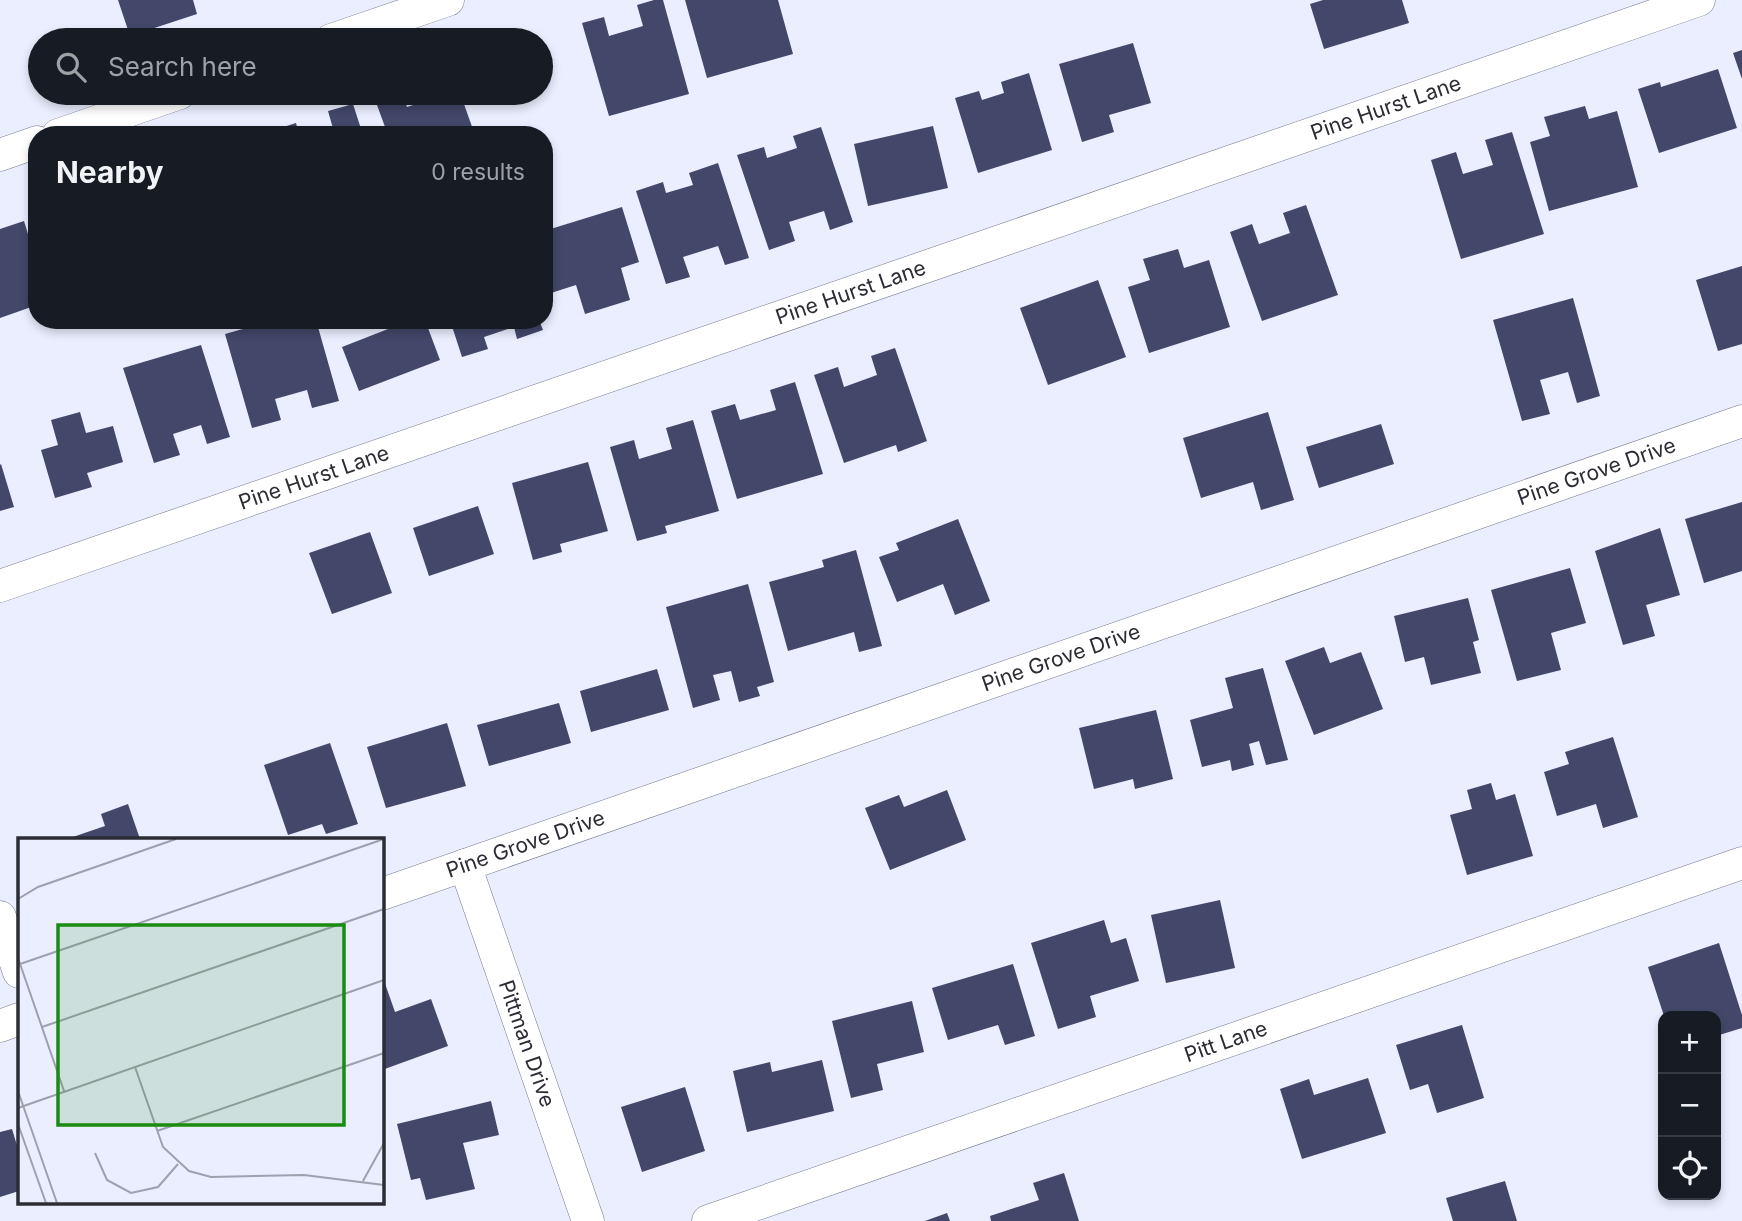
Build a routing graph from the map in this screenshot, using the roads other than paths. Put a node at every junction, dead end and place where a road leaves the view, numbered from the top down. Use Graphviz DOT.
graph roads {
  1 [pos="448,0"];
  2 [pos="1699,0"];
  3 [pos="366,28"];
  4 [pos="145,105"];
  5 [pos="84,126"];
  6 [pos="28,145"];
  7 [pos="0,155"];
  8 [pos="1742,421"];
  9 [pos="0,586"];
  10 [pos="1742,863"];
  11 [pos="465,865"];
  12 [pos="383,894"];
  13 [pos="0,917"];
  14 [pos="18,969"];
  15 [pos="18,1019"];
  16 [pos="0,1026"];
  17 [pos="588,1221"];
  18 [pos="708,1221"];
  1 -- 3 [label="street"];
  2 -- 9 [label="street, Pine Hurst Lane"];
  4 -- 5 [label="street"];
  6 -- 7 [label="street"];
  8 -- 11 [label="street, Pine Grove Drive"];
  10 -- 18 [label="street, Pitt Lane"];
  11 -- 12 [label="street, Pine Grove Drive"];
  11 -- 17 [label="street, Pittman Drive"];
  13 -- 14 [label="street"];
  15 -- 16 [label="street"];
}
